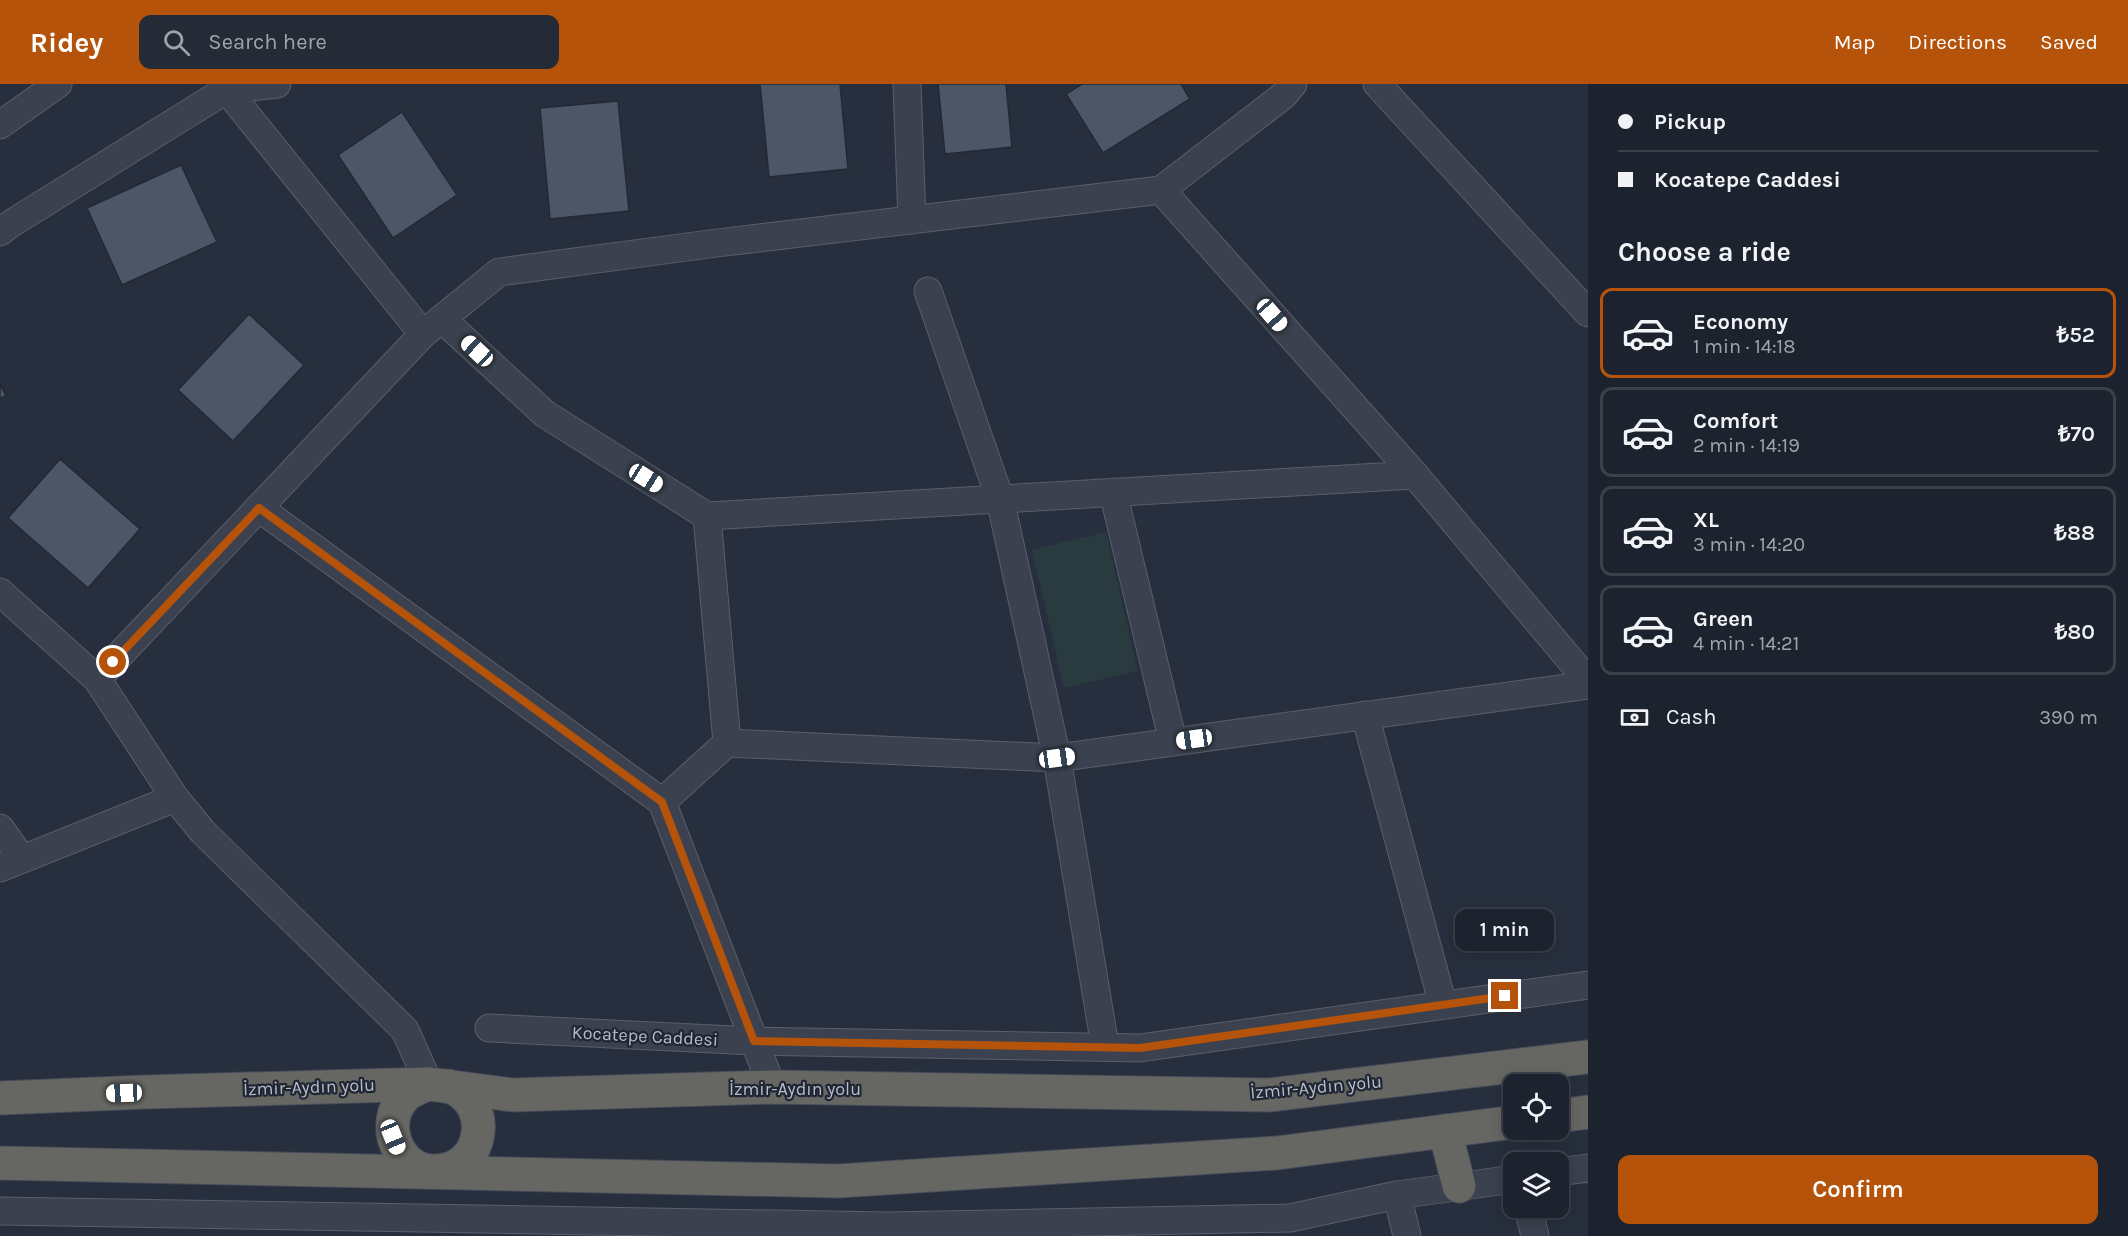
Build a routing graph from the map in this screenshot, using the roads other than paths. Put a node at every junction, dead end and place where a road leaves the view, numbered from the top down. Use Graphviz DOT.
graph roads {
  1 [pos="58,84"];
  2 [pos="277,84"];
  3 [pos="907,84"];
  4 [pos="1293,84"];
  5 [pos="1377,84"];
  6 [pos="224,87"];
  7 [pos="0,125"];
  8 [pos="1161,190"];
  9 [pos="912,220"];
  10 [pos="0,232"];
  11 [pos="928,291"];
  12 [pos="1588,313"];
  13 [pos="433,326"];
  14 [pos="1414,475"];
  15 [pos="1113,492"];
  16 [pos="1000,499"];
  17 [pos="259,508"];
  18 [pos="707,516"];
  19 [pos="0,592"];
  20 [pos="97,679"];
  21 [pos="1588,683"];
  22 [pos="1365,715"];
  23 [pos="1173,742"];
  24 [pos="728,743"];
  25 [pos="1057,758"];
  26 [pos="175,798"];
  27 [pos="662,802"];
  28 [pos="0,828"];
  29 [pos="11,864"];
  30 [pos="1588,985"];
  31 [pos="1443,1005"];
  32 [pos="489,1028"];
  33 [pos="754,1041"];
  34 [pos="1105,1046"];
  35 [pos="1588,1057"];
  36 [pos="438,1085"];
  37 [pos="772,1087"];
  38 [pos="0,1098"];
  39 [pos="1588,1112"];
  40 [pos="1569,1115"];
  41 [pos="1503,1123"];
  42 [pos="1445,1131"];
  43 [pos="0,1163"];
  44 [pos="1588,1168"];
  45 [pos="434,1171"];
  46 [pos="1569,1171"];
  47 [pos="1503,1180"];
  48 [pos="1459,1186"];
  49 [pos="1397,1195"];
  50 [pos="0,1211"];
  51 [pos="1530,1218"];
  52 [pos="37,1224"];
  53 [pos="278,1226"];
  54 [pos="1289,1227"];
  55 [pos="772,1230"];
  56 [pos="1407,1236"];
  57 [pos="1535,1236"];
  1 -- 7 [label="street"];
  2 -- 6 [label="street"];
  3 -- 9 [label="street"];
  4 -- 8 [label="street"];
  5 -- 12 [label="street"];
  6 -- 10 [label="street"];
  6 -- 13 [label="street"];
  8 -- 9 [label="street"];
  8 -- 14 [label="street"];
  9 -- 13 [label="street"];
  11 -- 16 [label="street"];
  13 -- 17 [label="street"];
  13 -- 18 [label="street"];
  14 -- 15 [label="street"];
  14 -- 21 [label="street"];
  15 -- 16 [label="street"];
  15 -- 23 [label="street"];
  16 -- 18 [label="street"];
  16 -- 25 [label="street"];
  17 -- 20 [label="street"];
  17 -- 27 [label="street"];
  18 -- 24 [label="street"];
  19 -- 20 [label="street"];
  20 -- 26 [label="street"];
  21 -- 22 [label="street"];
  22 -- 23 [label="street"];
  22 -- 31 [label="street"];
  23 -- 25 [label="street"];
  24 -- 25 [label="street"];
  24 -- 27 [label="street"];
  25 -- 34 [label="street"];
  26 -- 29 [label="street"];
  26 -- 36 [label="street"];
  27 -- 33 [label="street"];
  28 -- 29 [label="street"];
  30 -- 31 [label="street, Kocatepe Caddesi"];
  31 -- 34 [label="street, Kocatepe Caddesi"];
  32 -- 33 [label="street, Kocatepe Caddesi"];
  33 -- 34 [label="street, Kocatepe Caddesi"];
  33 -- 37 [label="street"];
  35 -- 37 [label="highway, İzmir-Aydın yolu"];
  36 -- 37 [label="highway, İzmir-Aydın yolu"];
  36 -- 38 [label="highway, İzmir-Aydın yolu"];
  36 -- 45 [label="highway"];
  36 -- 45 [label="highway"];
  39 -- 40 [label="highway"];
  41 -- 42 [label="highway"];
  42 -- 45 [label="highway"];
  42 -- 48 [label="highway"];
  43 -- 45 [label="highway"];
  44 -- 46 [label="street"];
  47 -- 48 [label="street"];
  48 -- 49 [label="street"];
  49 -- 54 [label="street"];
  49 -- 56 [label="street"];
  50 -- 52 [label="street"];
  51 -- 57 [label="street"];
  52 -- 53 [label="street"];
  53 -- 55 [label="street"];
  54 -- 55 [label="street"];
}
